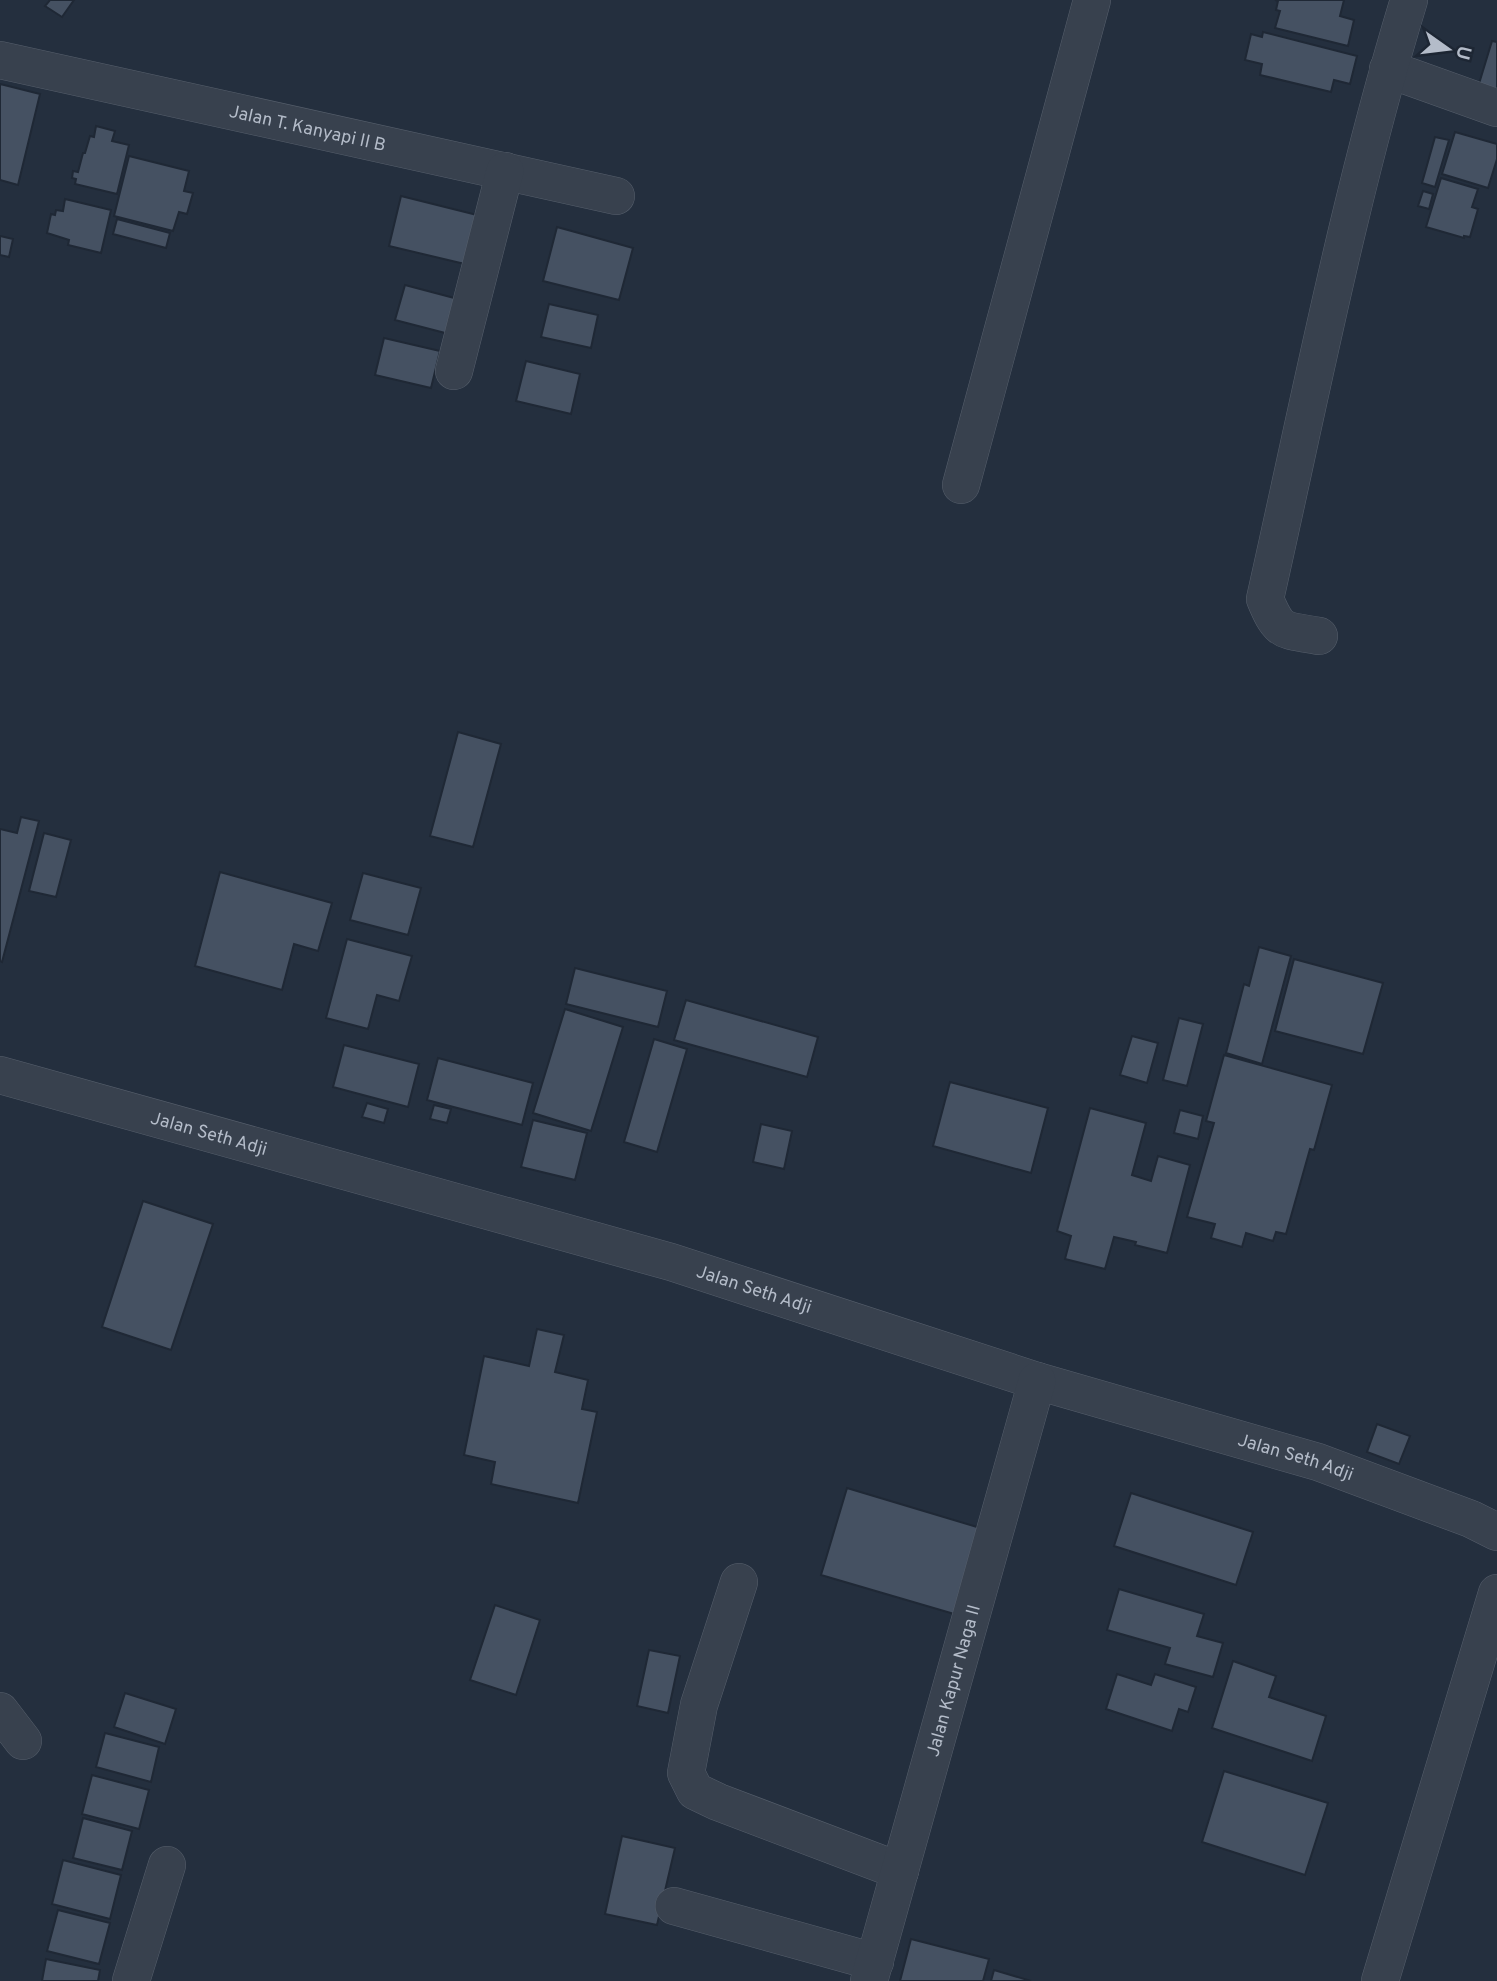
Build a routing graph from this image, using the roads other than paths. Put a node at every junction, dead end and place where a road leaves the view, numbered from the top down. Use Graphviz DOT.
graph roads {
  1 [pos="1092,0"];
  2 [pos="1409,0"];
  3 [pos="0,60"];
  4 [pos="1388,69"];
  5 [pos="1497,108"];
  6 [pos="505,171"];
  7 [pos="616,196"];
  8 [pos="454,371"];
  9 [pos="961,485"];
  10 [pos="1319,636"];
  11 [pos="0,1075"];
  12 [pos="1037,1381"];
  13 [pos="1497,1532"];
  14 [pos="739,1582"];
  15 [pos="1497,1593"];
  16 [pos="0,1712"];
  17 [pos="23,1741"];
  18 [pos="167,1865"];
  19 [pos="900,1871"];
  20 [pos="674,1906"];
  21 [pos="872,1972"];
  22 [pos="131,1981"];
  23 [pos="1380,1981"];
  1 -- 9 [label="street"];
  2 -- 4 [label="street"];
  3 -- 6 [label="street, Jalan T. Kanyapi II B"];
  4 -- 5 [label="street"];
  4 -- 10 [label="street"];
  6 -- 7 [label="street, Jalan T. Kanyapi II B"];
  6 -- 8 [label="street"];
  11 -- 12 [label="street, Jalan Seth Adji"];
  12 -- 13 [label="street, Jalan Seth Adji"];
  12 -- 19 [label="street, Jalan Kapur Naga II"];
  14 -- 19 [label="street"];
  15 -- 23 [label="street"];
  16 -- 17 [label="street"];
  18 -- 22 [label="street"];
  19 -- 21 [label="street, Jalan Kapur Naga II"];
  20 -- 21 [label="street"];
}
